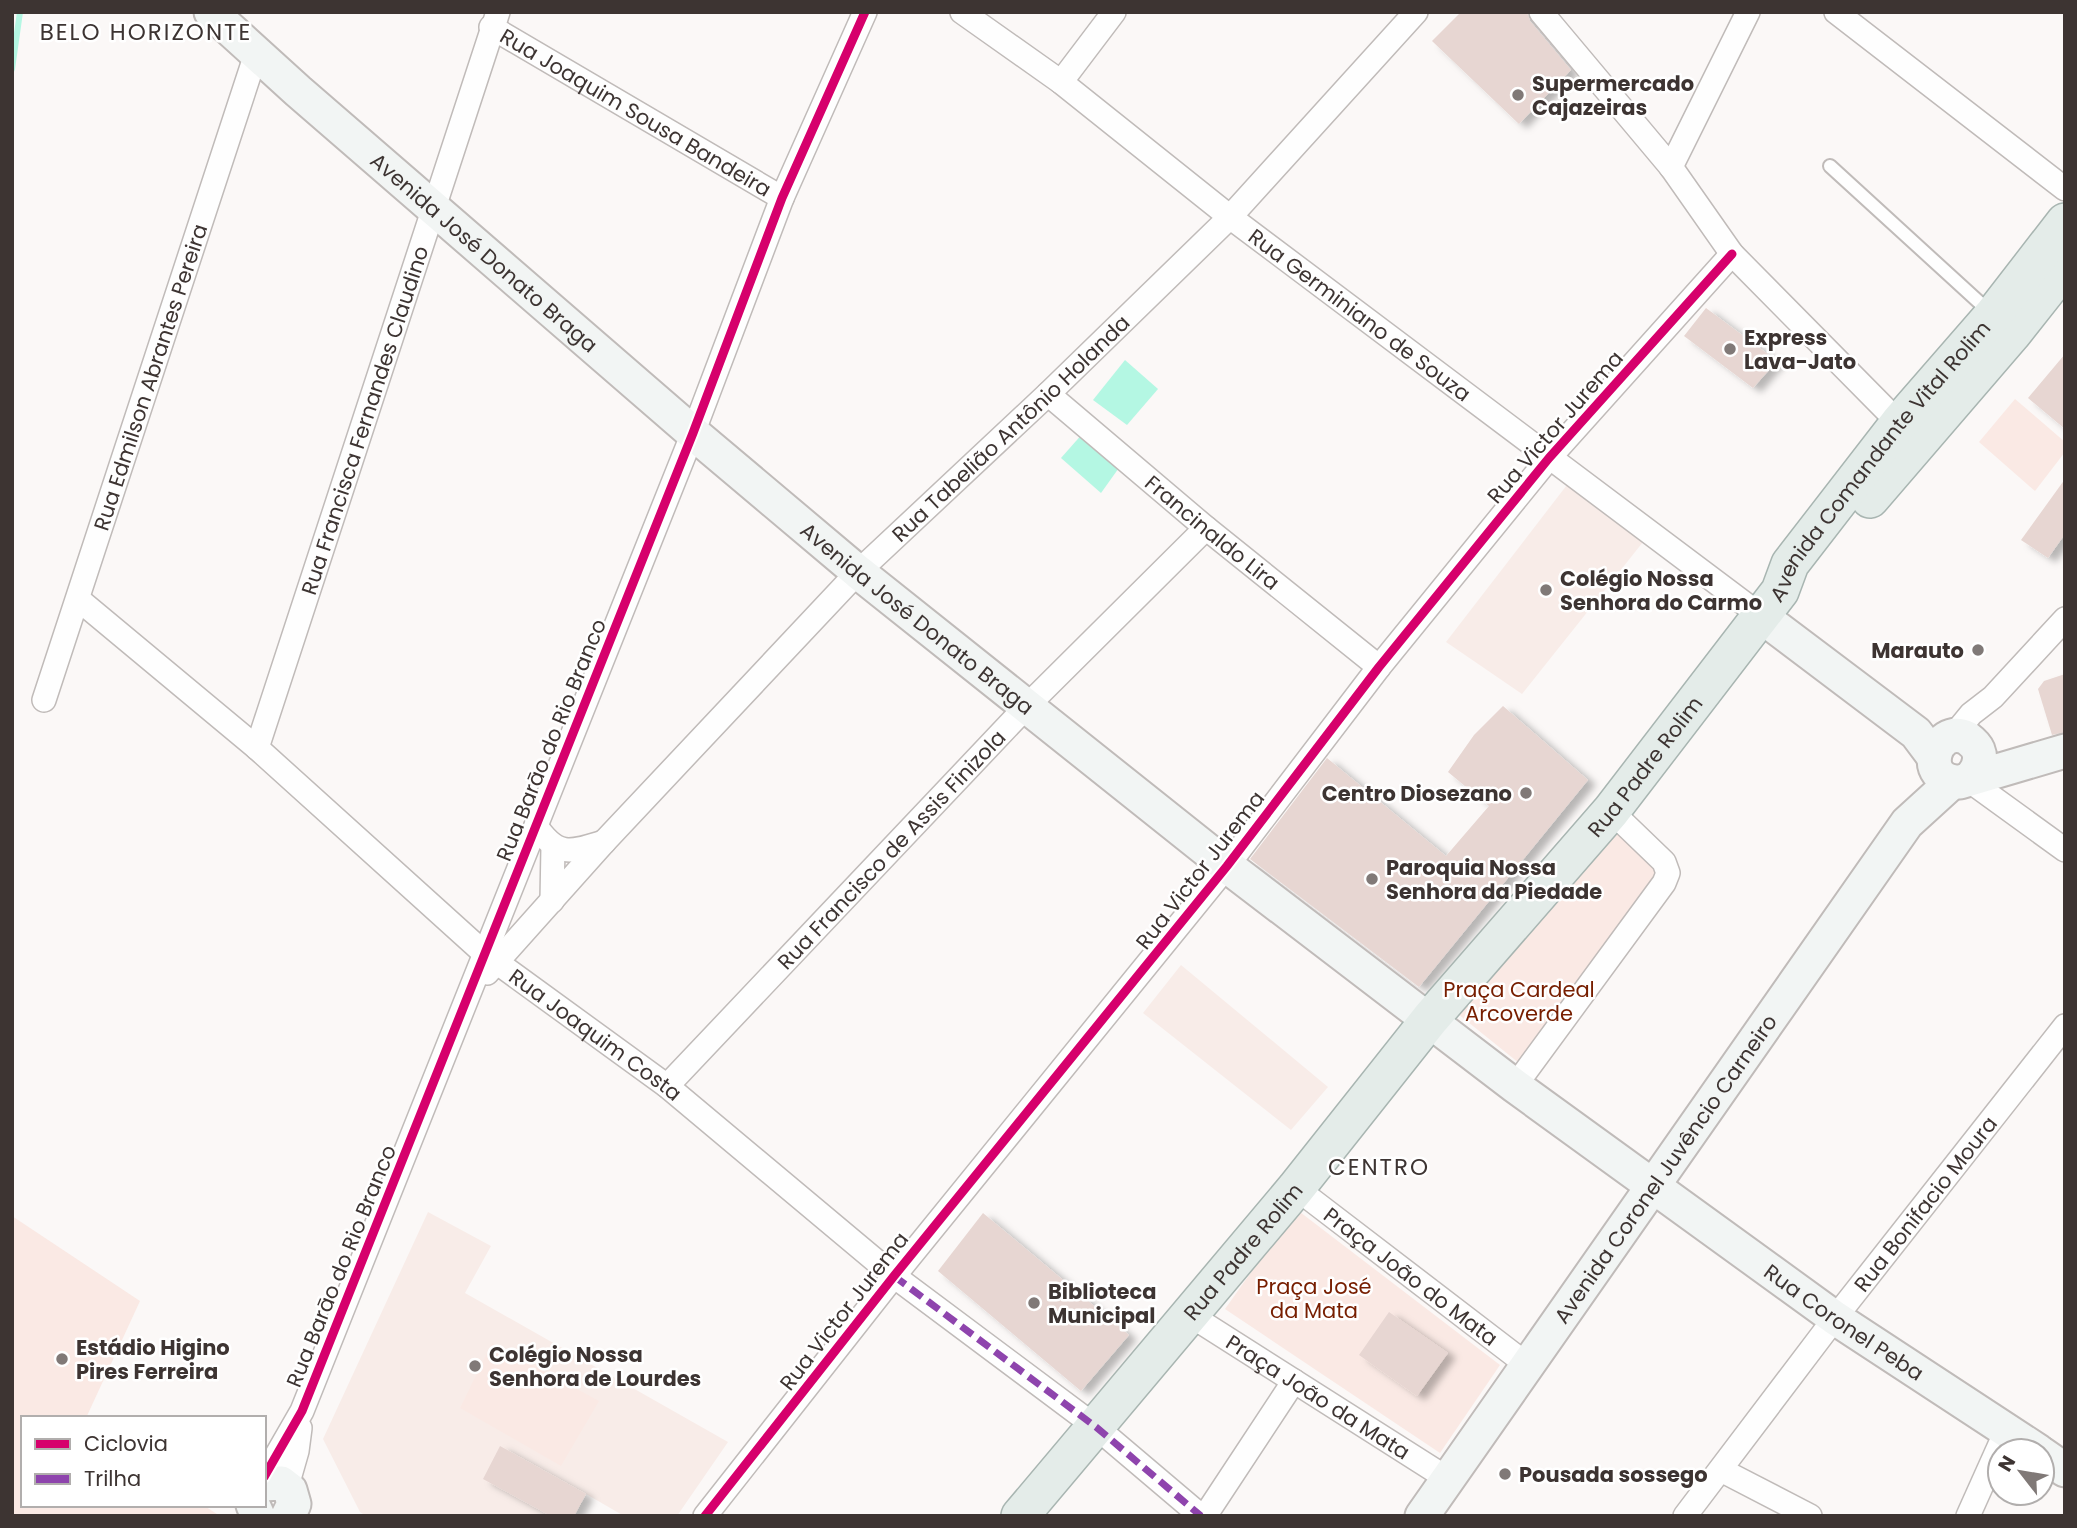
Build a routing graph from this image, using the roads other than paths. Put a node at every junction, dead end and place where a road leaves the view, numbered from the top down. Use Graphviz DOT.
graph roads {
  1 [pos="211,12"];
  2 [pos="865,12"];
  3 [pos="962,12"];
  4 [pos="1114,12"];
  5 [pos="1416,12"];
  6 [pos="1541,12"];
  7 [pos="1748,12"];
  8 [pos="1836,12"];
  9 [pos="494,20"];
  10 [pos="256,54"];
  11 [pos="1061,82"];
  12 [pos="1830,166"];
  13 [pos="1671,167"];
  14 [pos="2065,189"];
  15 [pos="782,198"];
  16 [pos="433,208"];
  17 [pos="1230,217"];
  18 [pos="2065,222"];
  19 [pos="1732,254"];
  20 [pos="2065,267"];
  21 [pos="2003,324"];
  22 [pos="1048,394"];
  23 [pos="693,433"];
  24 [pos="1909,433"];
  25 [pos="1549,458"];
  26 [pos="1206,528"];
  27 [pos="858,572"];
  28 [pos="78,599"];
  29 [pos="1770,604"];
  30 [pos="2065,619"];
  31 [pos="1379,667"];
  32 [pos="44,699"];
  33 [pos="1026,707"];
  34 [pos="257,748"];
  35 [pos="2065,751"];
  36 [pos="1952,755"];
  37 [pos="1611,811"];
  38 [pos="536,826"];
  39 [pos="604,842"];
  40 [pos="553,846"];
  41 [pos="2065,850"];
  42 [pos="1227,866"];
  43 [pos="552,901"];
  44 [pos="490,958"];
  45 [pos="1430,1019"];
  46 [pos="2065,1026"];
  47 [pos="667,1086"];
  48 [pos="1515,1086"];
  49 [pos="1655,1186"];
  50 [pos="1296,1188"];
  51 [pos="894,1276"];
  52 [pos="1190,1315"];
  53 [pos="1835,1318"];
  54 [pos="1526,1364"];
  55 [pos="1294,1381"];
  56 [pos="1096,1427"];
  57 [pos="2007,1429"];
  58 [pos="2018,1437"];
  59 [pos="1721,1470"];
  60 [pos="1448,1479"];
  61 [pos="279,1491"];
  62 [pos="313,1516"];
  63 [pos="705,1516"];
  64 [pos="1020,1516"];
  65 [pos="1203,1516"];
  66 [pos="1422,1516"];
  67 [pos="1685,1516"];
  68 [pos="1811,1516"];
  69 [pos="1968,1516"];
  1 -- 10 [label="main road, Avenida José Donato Braga"];
  2 -- 15 [label="street, Rua Barāo do Rio Branco"];
  3 -- 11 [label="street, Rua Germiniano de Souza"];
  4 -- 11 [label="street"];
  5 -- 17 [label="street, Rua Tabelião Antônio Holanda"];
  6 -- 13 [label="street"];
  7 -- 13 [label="street"];
  8 -- 14 [label="street"];
  9 -- 15 [label="street, Rua Joaquim Sousa Bandeira"];
  9 -- 16 [label="street, Rua Francisca Fernandes Claudino"];
  10 -- 16 [label="main road, Avenida José Donato Braga"];
  10 -- 28 [label="street, Rua Edmilson Abrantes Pereira"];
  11 -- 17 [label="street, Rua Germiniano de Souza"];
  12 -- 21 [label="lane"];
  13 -- 19 [label="street"];
  15 -- 23 [label="street, Rua Barāo do Rio Branco"];
  16 -- 23 [label="main road, Avenida José Donato Braga"];
  16 -- 34 [label="street, Rua Francisca Fernandes Claudino"];
  17 -- 22 [label="street, Rua Tabelião Antônio Holanda"];
  17 -- 25 [label="street, Rua Germiniano de Souza"];
  18 -- 21 [label="main road, Avenida Comandante Vital Rolim"];
  19 -- 24 [label="street"];
  19 -- 25 [label="street, Rua Victor Jurema"];
  20 -- 21 [label="main road, Avenida Comandante Vital Rolim"];
  21 -- 24 [label="main road, Avenida Comandante Vital Rolim"];
  22 -- 26 [label="street, Francinaldo Lira"];
  22 -- 27 [label="street, Rua Tabelião Antônio Holanda"];
  23 -- 27 [label="main road, Avenida José Donato Braga"];
  23 -- 38 [label="street, Rua Barāo do Rio Branco"];
  24 -- 29 [label="main road, Avenida Comandante Vital Rolim"];
  25 -- 29 [label="street, Rua Germiniano de Souza"];
  25 -- 31 [label="street, Rua Victor Jurema"];
  26 -- 31 [label="street, Francinaldo Lira"];
  26 -- 33 [label="street, Rua Francisco de Assis Finizola"];
  27 -- 33 [label="main road, Avenida José Donato Braga"];
  27 -- 39 [label="street, Rua Tabelião Antônio Holanda"];
  28 -- 32 [label="street, Rua Edmilson Abrantes Pereira"];
  28 -- 34 [label="street, Rua Joaquim Costa"];
  29 -- 36 [label="main road"];
  29 -- 37 [label="main road, Rua Padre Rolim"];
  30 -- 36 [label="street"];
  31 -- 42 [label="street, Rua Victor Jurema"];
  33 -- 42 [label="main road, Avenida José Donato Braga"];
  33 -- 47 [label="street, Rua Francisco de Assis Finizola"];
  34 -- 44 [label="street, Rua Joaquim Costa"];
  35 -- 36 [label="main road"];
  36 -- 41 [label="street"];
  36 -- 49 [label="main road, Avenida Coronel Juvêncio Carneiro"];
  37 -- 45 [label="main road, Rua Padre Rolim"];
  37 -- 48 [label="street"];
  38 -- 40 [label="street"];
  38 -- 44 [label="street, Rua Barāo do Rio Branco"];
  39 -- 40 [label="street"];
  39 -- 43 [label="street, Rua Tabelião Antônio Holanda"];
  40 -- 43 [label="street"];
  42 -- 45 [label="main road, Avenida José Donato Braga"];
  42 -- 51 [label="street, Rua Victor Jurema"];
  43 -- 44 [label="street, Rua Tabelião Antônio Holanda"];
  44 -- 47 [label="street, Rua Joaquim Costa"];
  44 -- 61 [label="street, Rua Barāo do Rio Branco"];
  45 -- 48 [label="main road, Avenida José Donato Braga"];
  45 -- 50 [label="main road, Rua Padre Rolim"];
  46 -- 53 [label="street, Rua Bonifacio Moura"];
  47 -- 51 [label="street, Rua Joaquim Costa"];
  48 -- 49 [label="main road, Avenida José Donato Braga"];
  49 -- 53 [label="main road, Rua Coronel Peba"];
  49 -- 54 [label="main road, Avenida Coronel Juvêncio Carneiro"];
  50 -- 52 [label="main road, Rua Padre Rolim"];
  50 -- 54 [label="street, Praça João do Mata"];
  51 -- 56 [label="street, Rua Joaquim Costa"];
  51 -- 63 [label="street, Rua Victor Jurema"];
  52 -- 55 [label="street, Praça João da Mata"];
  52 -- 56 [label="main road, Rua Padre Rolim"];
  53 -- 57 [label="main road, Rua Coronel Peba"];
  53 -- 59 [label="street, Rua Bonifacio Moura"];
  54 -- 60 [label="main road, Avenida Coronel Juvêncio Carneiro"];
  55 -- 60 [label="street, Praça João da Mata"];
  55 -- 65 [label="street"];
  56 -- 64 [label="main road, Rua Padre Rolim"];
  56 -- 65 [label="street, Rua Joaquim Costa"];
  57 -- 58 [label="main road, Rua Coronel Peba"];
  57 -- 69 [label="street"];
  59 -- 67 [label="street, Rua Bonifacio Moura"];
  59 -- 68 [label="street"];
  60 -- 66 [label="main road, Avenida Coronel Juvêncio Carneiro"];
  61 -- 62 [label="main road"];
}
